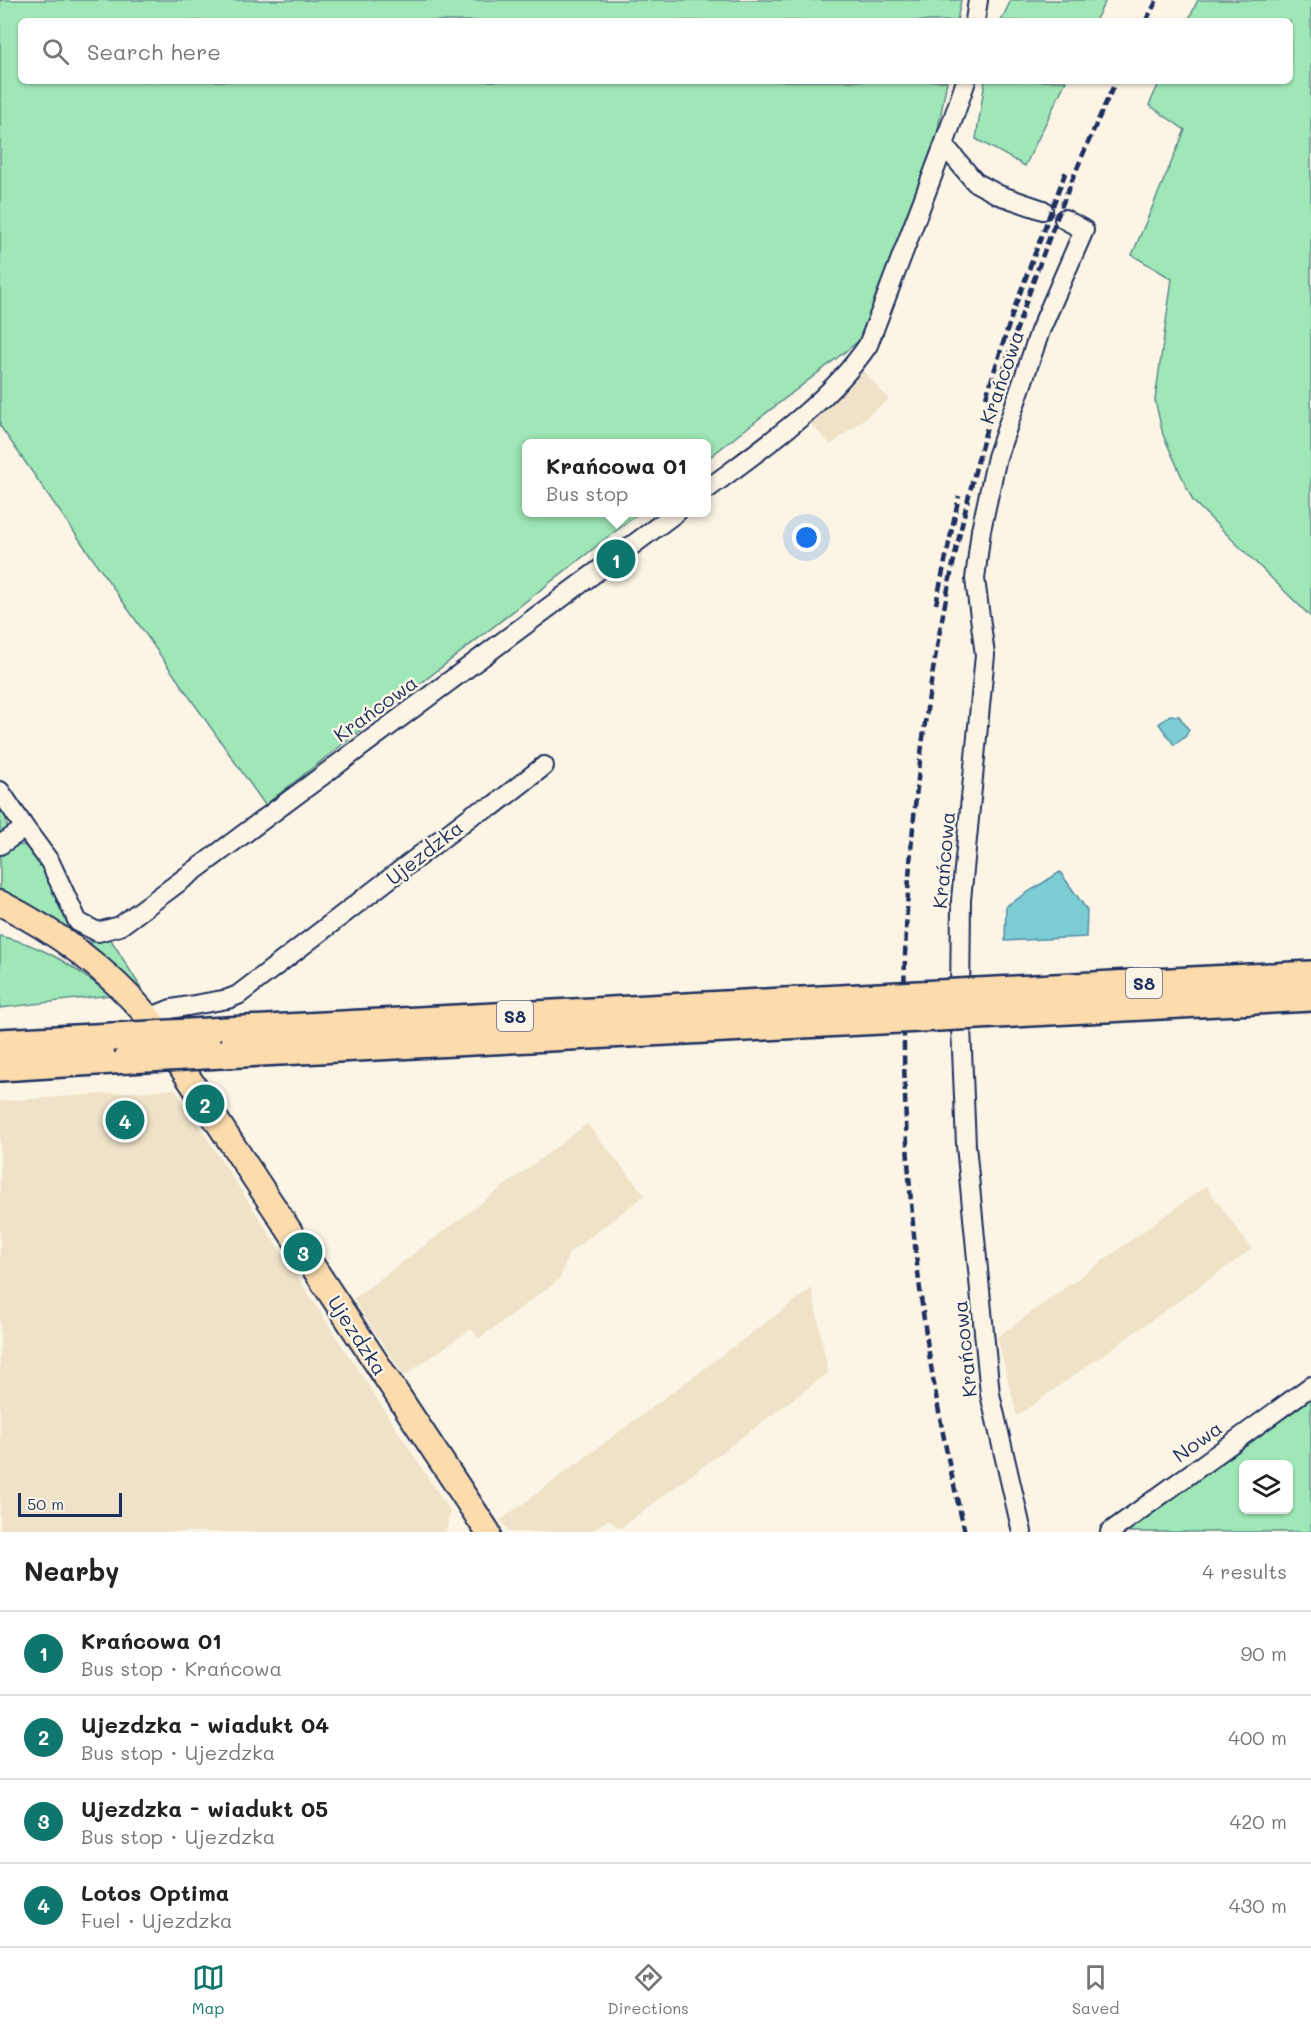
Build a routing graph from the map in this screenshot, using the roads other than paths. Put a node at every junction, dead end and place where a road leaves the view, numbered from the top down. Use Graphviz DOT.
graph roads {
  1 [pos="978,0"];
  2 [pos="975,18"];
  3 [pos="965,84"];
  4 [pos="944,145"];
  5 [pos="1043,210"];
  6 [pos="1064,219"];
  7 [pos="711,486"];
  8 [pos="672,517"];
  9 [pos="544,766"];
  10 [pos="0,791"];
  11 [pos="25,828"];
  12 [pos="0,844"];
  13 [pos="0,903"];
  14 [pos="0,922"];
  15 [pos="71,947"];
  16 [pos="1311,975"];
  17 [pos="1311,998"];
  18 [pos="977,1003"];
  19 [pos="149,1018"];
  20 [pos="0,1043"];
  21 [pos="215,1043"];
  22 [pos="0,1066"];
  23 [pos="1311,1386"];
  24 [pos="488,1532"];
  25 [pos="1022,1532"];
  26 [pos="1110,1532"];
  1 -- 2 [label="street"];
  3 -- 4 [label="street"];
  4 -- 5 [label="street"];
  4 -- 7 [label="street"];
  6 -- 25 [label="street, Krańcowa"];
  8 -- 11 [label="street, Krańcowa"];
  9 -- 19 [label="street, Ujezdzka"];
  10 -- 11 [label="street"];
  11 -- 12 [label="street"];
  13 -- 15 [label="main road, Ujezdzka"];
  14 -- 15 [label="main road, Ujezdzka"];
  15 -- 19 [label="main road, Ujezdzka"];
  16 -- 18 [label="highway, S8"];
  17 -- 18 [label="highway, S8"];
  18 -- 21 [label="highway, S8, bridge"];
  19 -- 24 [label="main road, Ujezdzka"];
  20 -- 21 [label="highway, S8, bridge"];
  21 -- 22 [label="highway, S8, bridge"];
  23 -- 26 [label="street, Nowa"];
}
